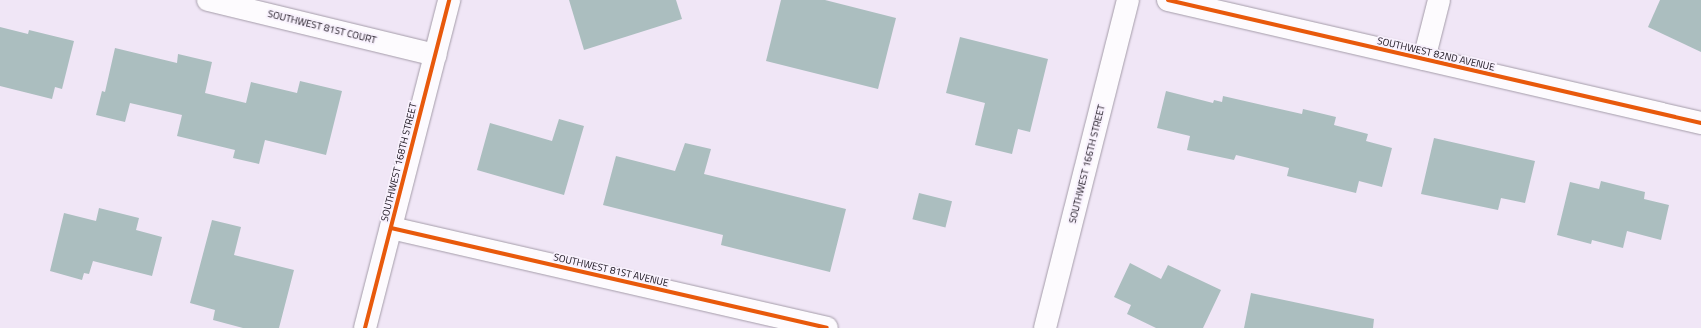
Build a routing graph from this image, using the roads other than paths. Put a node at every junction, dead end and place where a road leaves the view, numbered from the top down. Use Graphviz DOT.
graph roads {
  1 [pos="208,0"];
  2 [pos="449,0"];
  3 [pos="1128,0"];
  4 [pos="1168,0"];
  5 [pos="1439,0"];
  6 [pos="435,55"];
  7 [pos="1424,59"];
  8 [pos="1701,123"];
  9 [pos="391,228"];
  10 [pos="365,328"];
  11 [pos="827,328"];
  12 [pos="1045,328"];
  1 -- 6 [label="street, SOUTHWEST 81ST COURT"];
  2 -- 6 [label="street, SOUTHWEST 168TH STREET"];
  3 -- 12 [label="street, SOUTHWEST 166TH STREET"];
  4 -- 7 [label="street, SOUTHWEST 82ND AVENUE"];
  5 -- 7 [label="street"];
  6 -- 9 [label="street, SOUTHWEST 168TH STREET"];
  7 -- 8 [label="street, SOUTHWEST 82ND AVENUE"];
  9 -- 10 [label="street, SOUTHWEST 168TH STREET"];
  9 -- 11 [label="street, SOUTHWEST 81ST AVENUE"];
}
